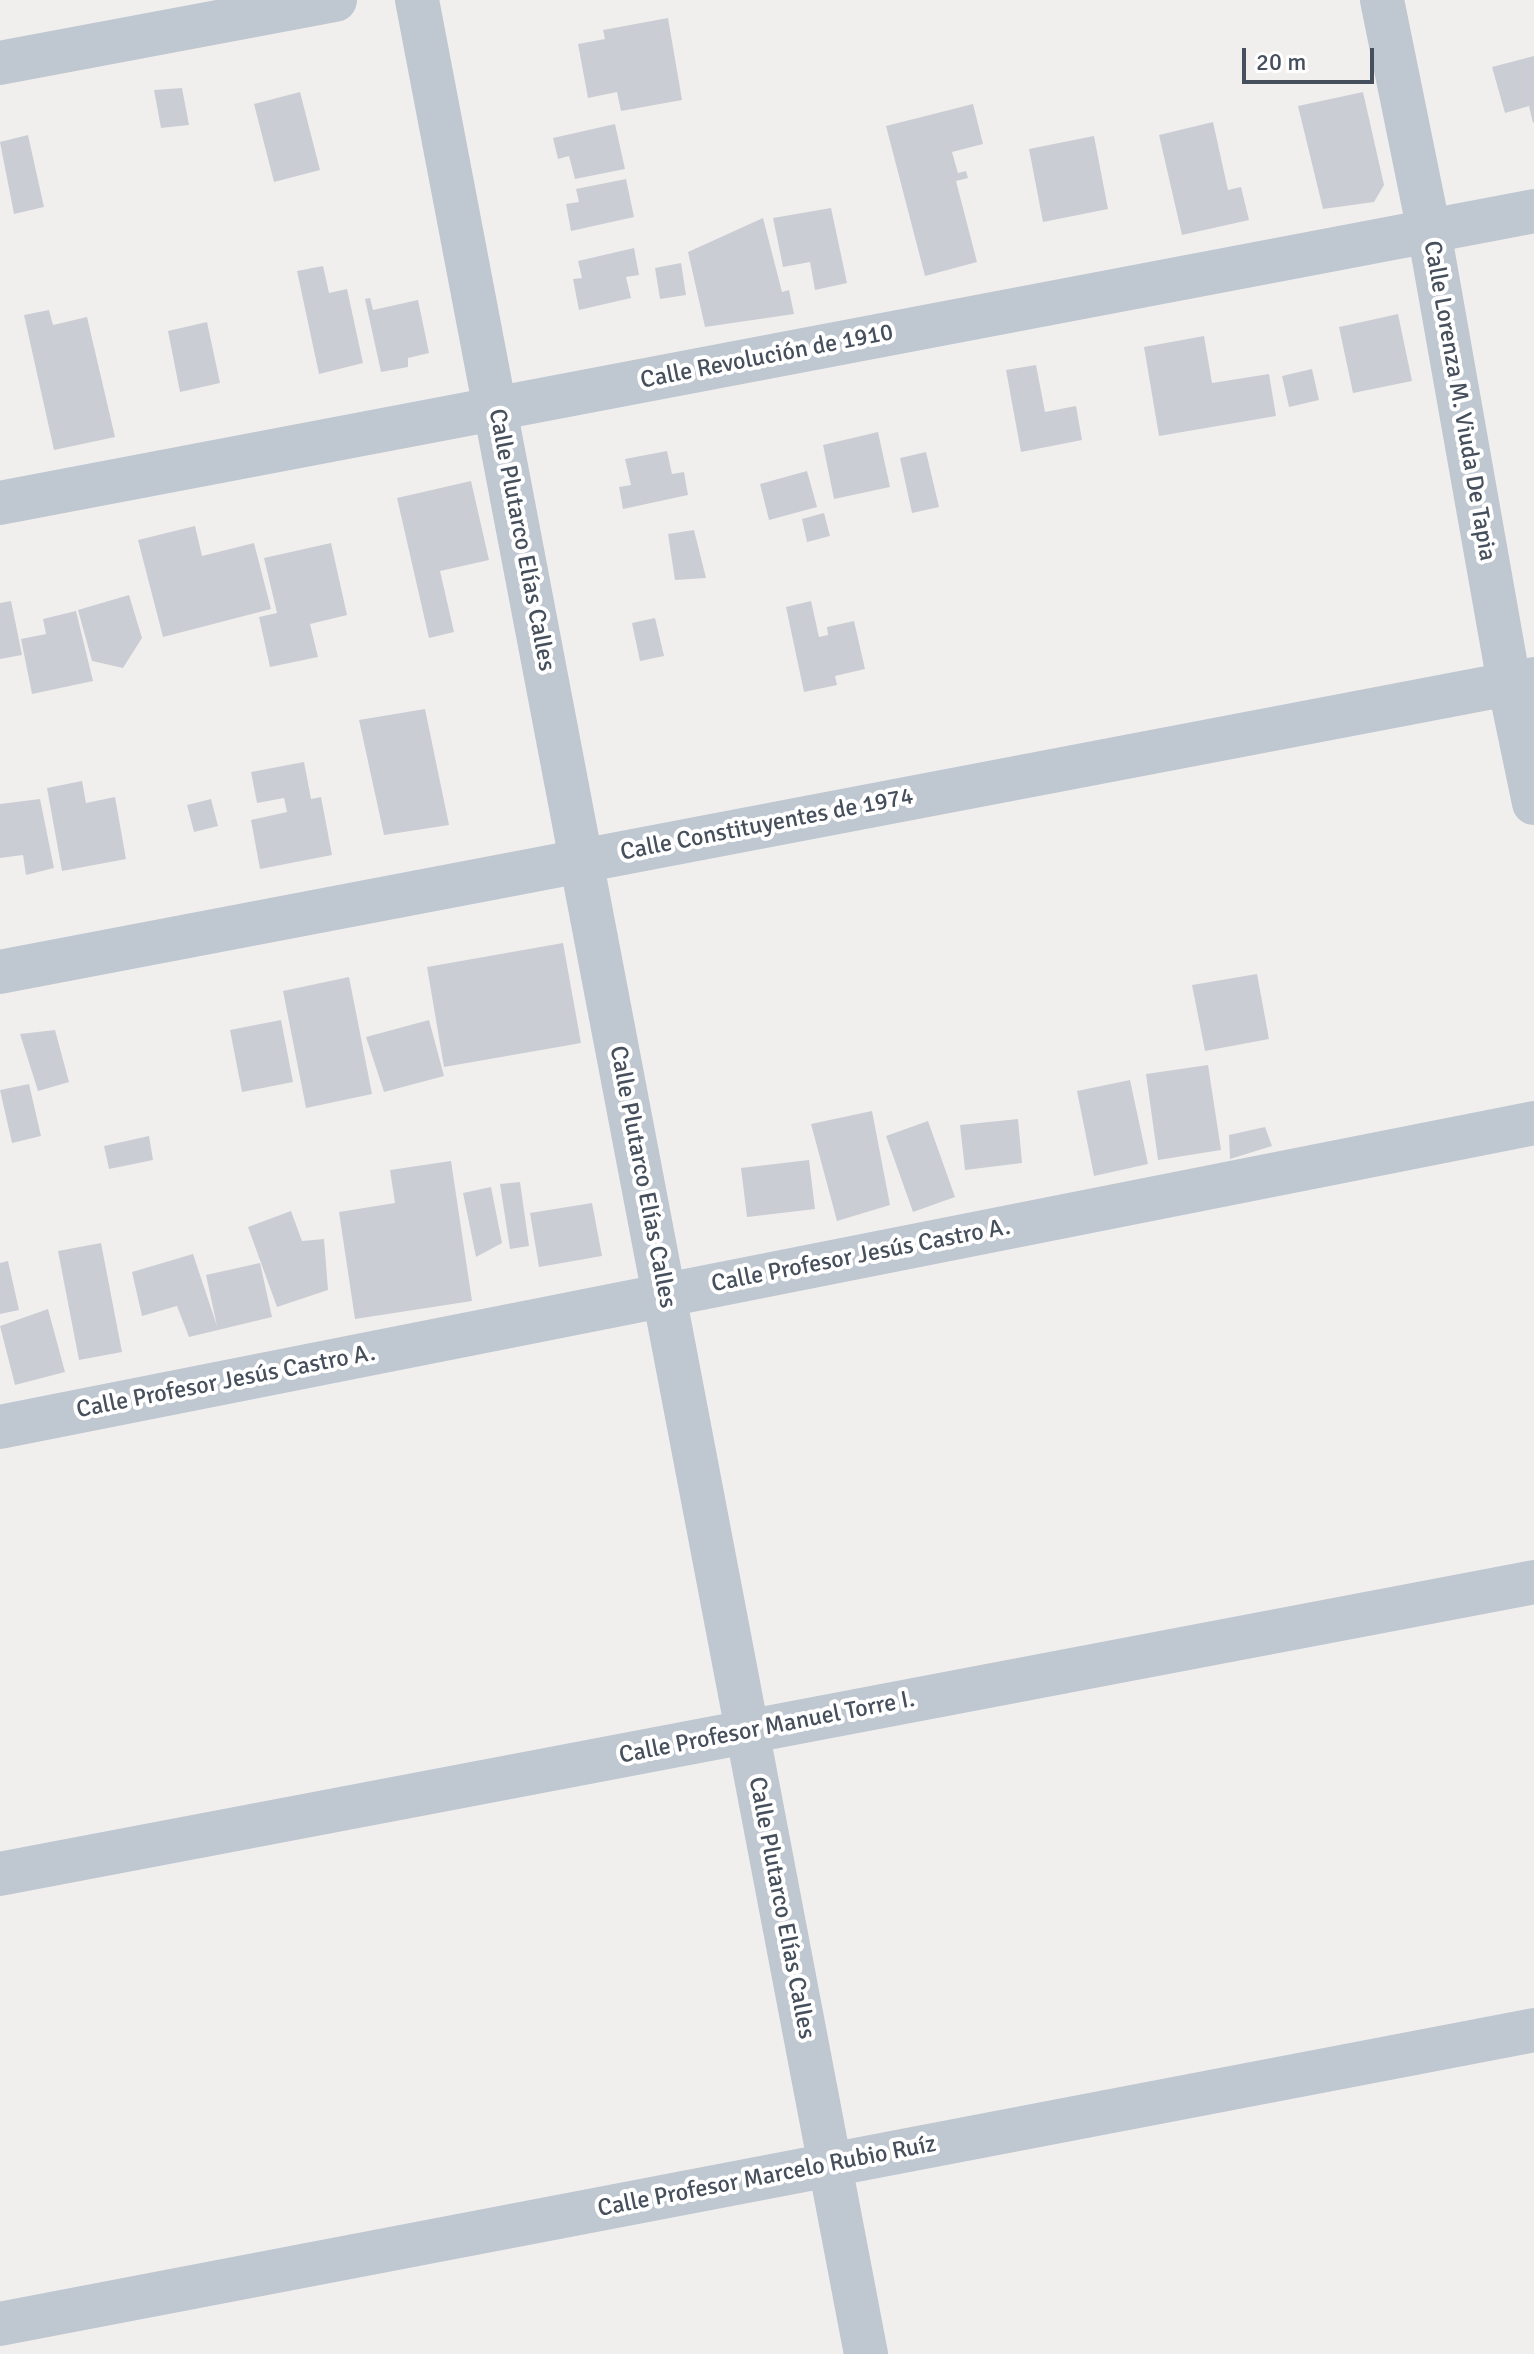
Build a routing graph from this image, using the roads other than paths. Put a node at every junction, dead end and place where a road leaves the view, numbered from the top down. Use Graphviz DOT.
graph roads {
  1 [pos="335,0"];
  2 [pos="417,0"];
  3 [pos="1382,0"];
  4 [pos="0,63"];
  5 [pos="1534,211"];
  6 [pos="1429,231"];
  7 [pos="496,409"];
  8 [pos="0,503"];
  9 [pos="1522,681"];
  10 [pos="1534,803"];
  11 [pos="582,861"];
  12 [pos="0,972"];
  13 [pos="1534,1123"];
  14 [pos="665,1295"];
  15 [pos="0,1427"];
  16 [pos="1534,1582"];
  17 [pos="748,1732"];
  18 [pos="0,1874"];
  19 [pos="1534,2030"];
  20 [pos="830,2165"];
  21 [pos="0,2324"];
  22 [pos="866,2354"];
  1 -- 4 [label="street"];
  2 -- 7 [label="street, Calle Plutarco Elías Calles"];
  3 -- 6 [label="street, Calle Lorenza M. Viuda De Tapia"];
  5 -- 6 [label="street, Calle Revolución de 1910"];
  6 -- 7 [label="street, Calle Revolución de 1910"];
  6 -- 9 [label="street, Calle Lorenza M. Viuda De Tapia"];
  7 -- 8 [label="street, Calle Revolución de 1910"];
  7 -- 11 [label="street, Calle Plutarco Elías Calles"];
  9 -- 10 [label="street, Calle Lorenza M. Viuda De Tapia"];
  9 -- 11 [label="street, Calle Constituyentes de 1974"];
  11 -- 12 [label="street, Calle Constituyentes de 1974"];
  11 -- 14 [label="street, Calle Plutarco Elías Calles"];
  13 -- 14 [label="street, Calle Profesor Jesús Castro A."];
  14 -- 15 [label="street, Calle Profesor Jesús Castro A."];
  14 -- 17 [label="street, Calle Plutarco Elías Calles"];
  16 -- 17 [label="street, Calle Profesor Manuel Torre I."];
  17 -- 18 [label="street, Calle Profesor Manuel Torre I."];
  17 -- 20 [label="street, Calle Plutarco Elías Calles"];
  19 -- 20 [label="street, Calle Profesor Marcelo Rubio Ruíz"];
  20 -- 21 [label="street, Calle Profesor Marcelo Rubio Ruíz"];
  20 -- 22 [label="street, Calle Plutarco Elías Calles"];
}
